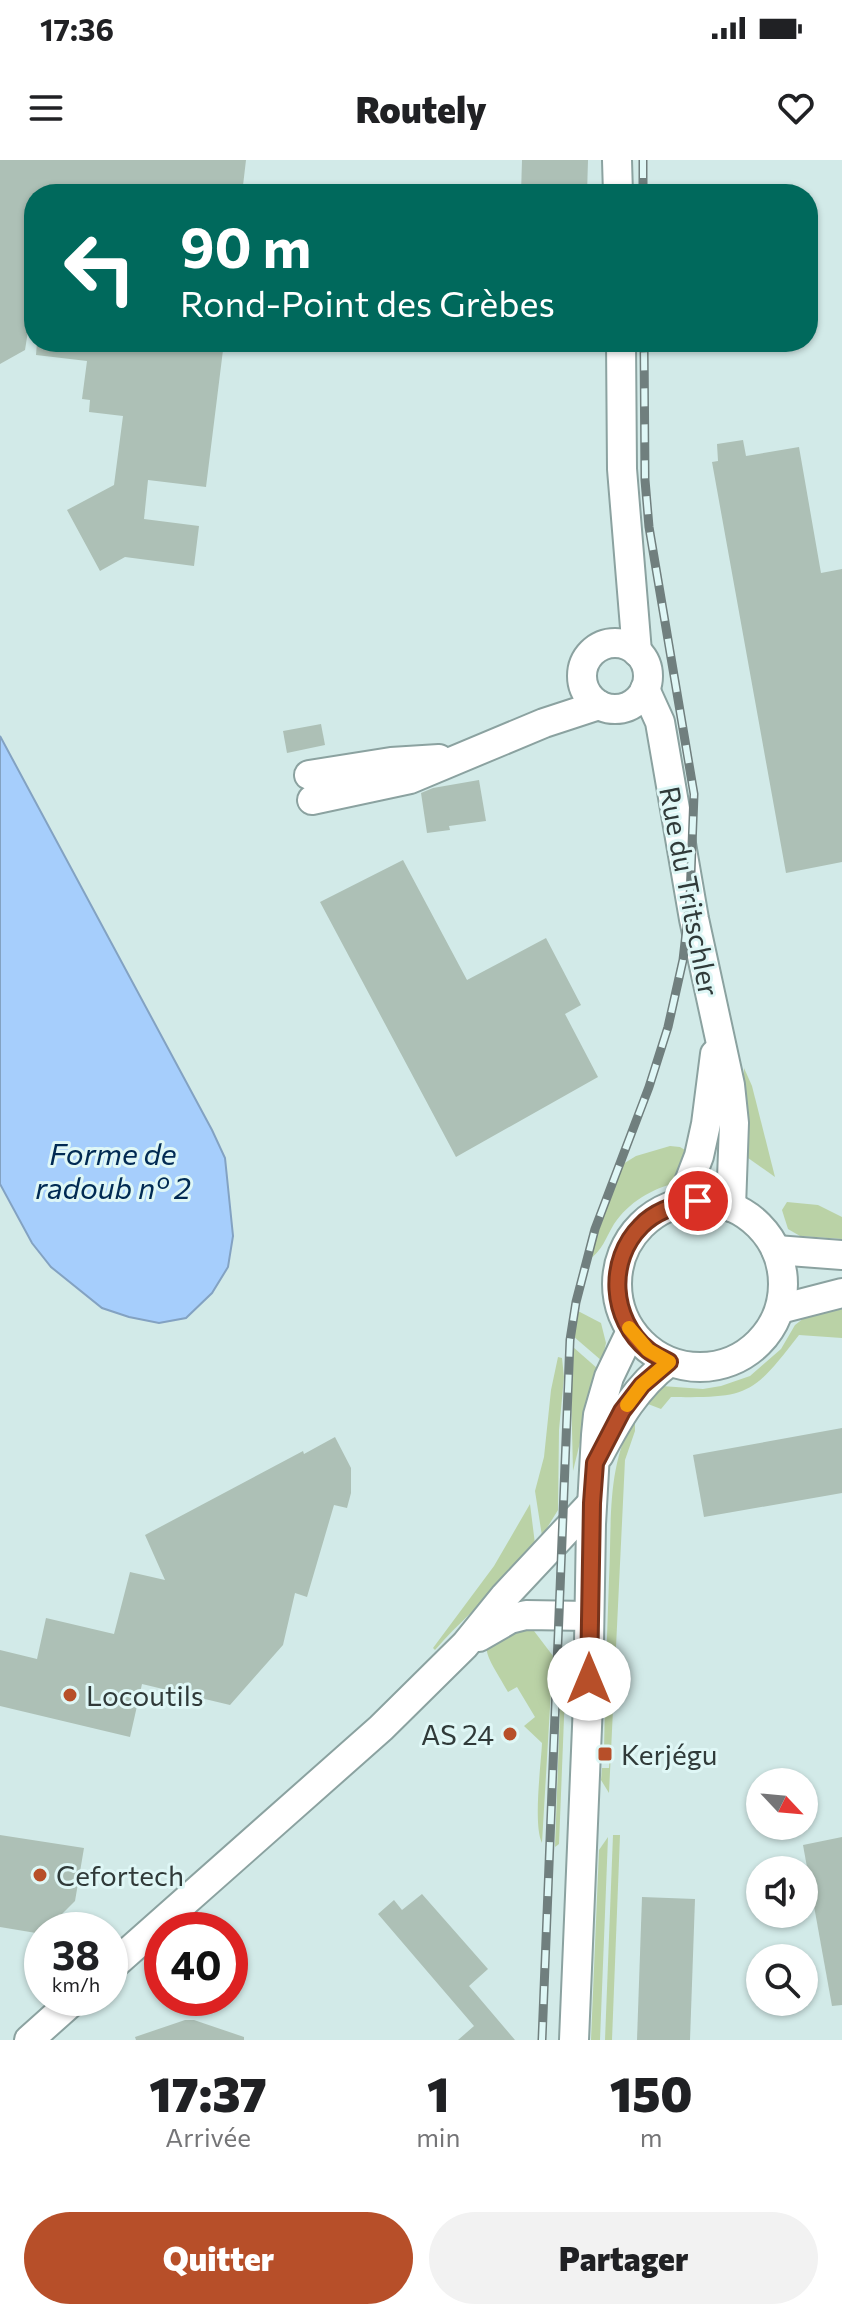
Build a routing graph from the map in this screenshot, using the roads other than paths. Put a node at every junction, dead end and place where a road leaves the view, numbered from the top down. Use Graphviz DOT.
graph roads {
  1 [pos="617,160"];
  2 [pos="618,184"];
  3 [pos="621,352"];
  4 [pos="628,565"];
  5 [pos="600,647"];
  6 [pos="637,652"];
  7 [pos="582,677"];
  8 [pos="645,689"];
  9 [pos="610,706"];
  10 [pos="544,723"];
  11 [pos="663,749"];
  12 [pos="311,787"];
  13 [pos="718,1034"];
  14 [pos="681,1203"];
  15 [pos="731,1207"];
  16 [pos="776,1250"];
  17 [pos="842,1255"];
  18 [pos="842,1293"];
  19 [pos="780,1309"];
  20 [pos="631,1331"];
  21 [pos="669,1362"];
  22 [pos="595,1463"];
  23 [pos="592,1503"];
  24 [pos="589,1616"];
  25 [pos="465,1645"];
  26 [pos="128,1952"];
  27 [pos="56,2016"];
  28 [pos="29,2040"];
  29 [pos="574,2040"];
  1 -- 2 [label="street"];
  3 -- 4 [label="street"];
  4 -- 5 [label="street"];
  4 -- 6 [label="street"];
  5 -- 6 [label="street"];
  5 -- 7 [label="street"];
  6 -- 8 [label="street"];
  7 -- 9 [label="street"];
  7 -- 10 [label="street"];
  8 -- 9 [label="street"];
  8 -- 11 [label="street, Rue du Tritschler"];
  9 -- 10 [label="street"];
  9 -- 11 [label="street, Rue du Tritschler"];
  10 -- 12 [label="street"];
  11 -- 13 [label="street, Rue du Tritschler"];
  13 -- 14 [label="street, Rue du Tritschler"];
  13 -- 15 [label="street, Rue du Tritschler"];
  14 -- 15 [label="street"];
  14 -- 20 [label="street"];
  15 -- 16 [label="street"];
  16 -- 17 [label="street"];
  16 -- 19 [label="street"];
  18 -- 19 [label="street"];
  19 -- 21 [label="street"];
  20 -- 21 [label="street"];
  20 -- 22 [label="street"];
  21 -- 22 [label="street"];
  22 -- 23 [label="street"];
  23 -- 24 [label="street"];
  23 -- 25 [label="street"];
  24 -- 25 [label="street"];
  24 -- 29 [label="street"];
  25 -- 26 [label="street"];
  27 -- 28 [label="street"];
}
